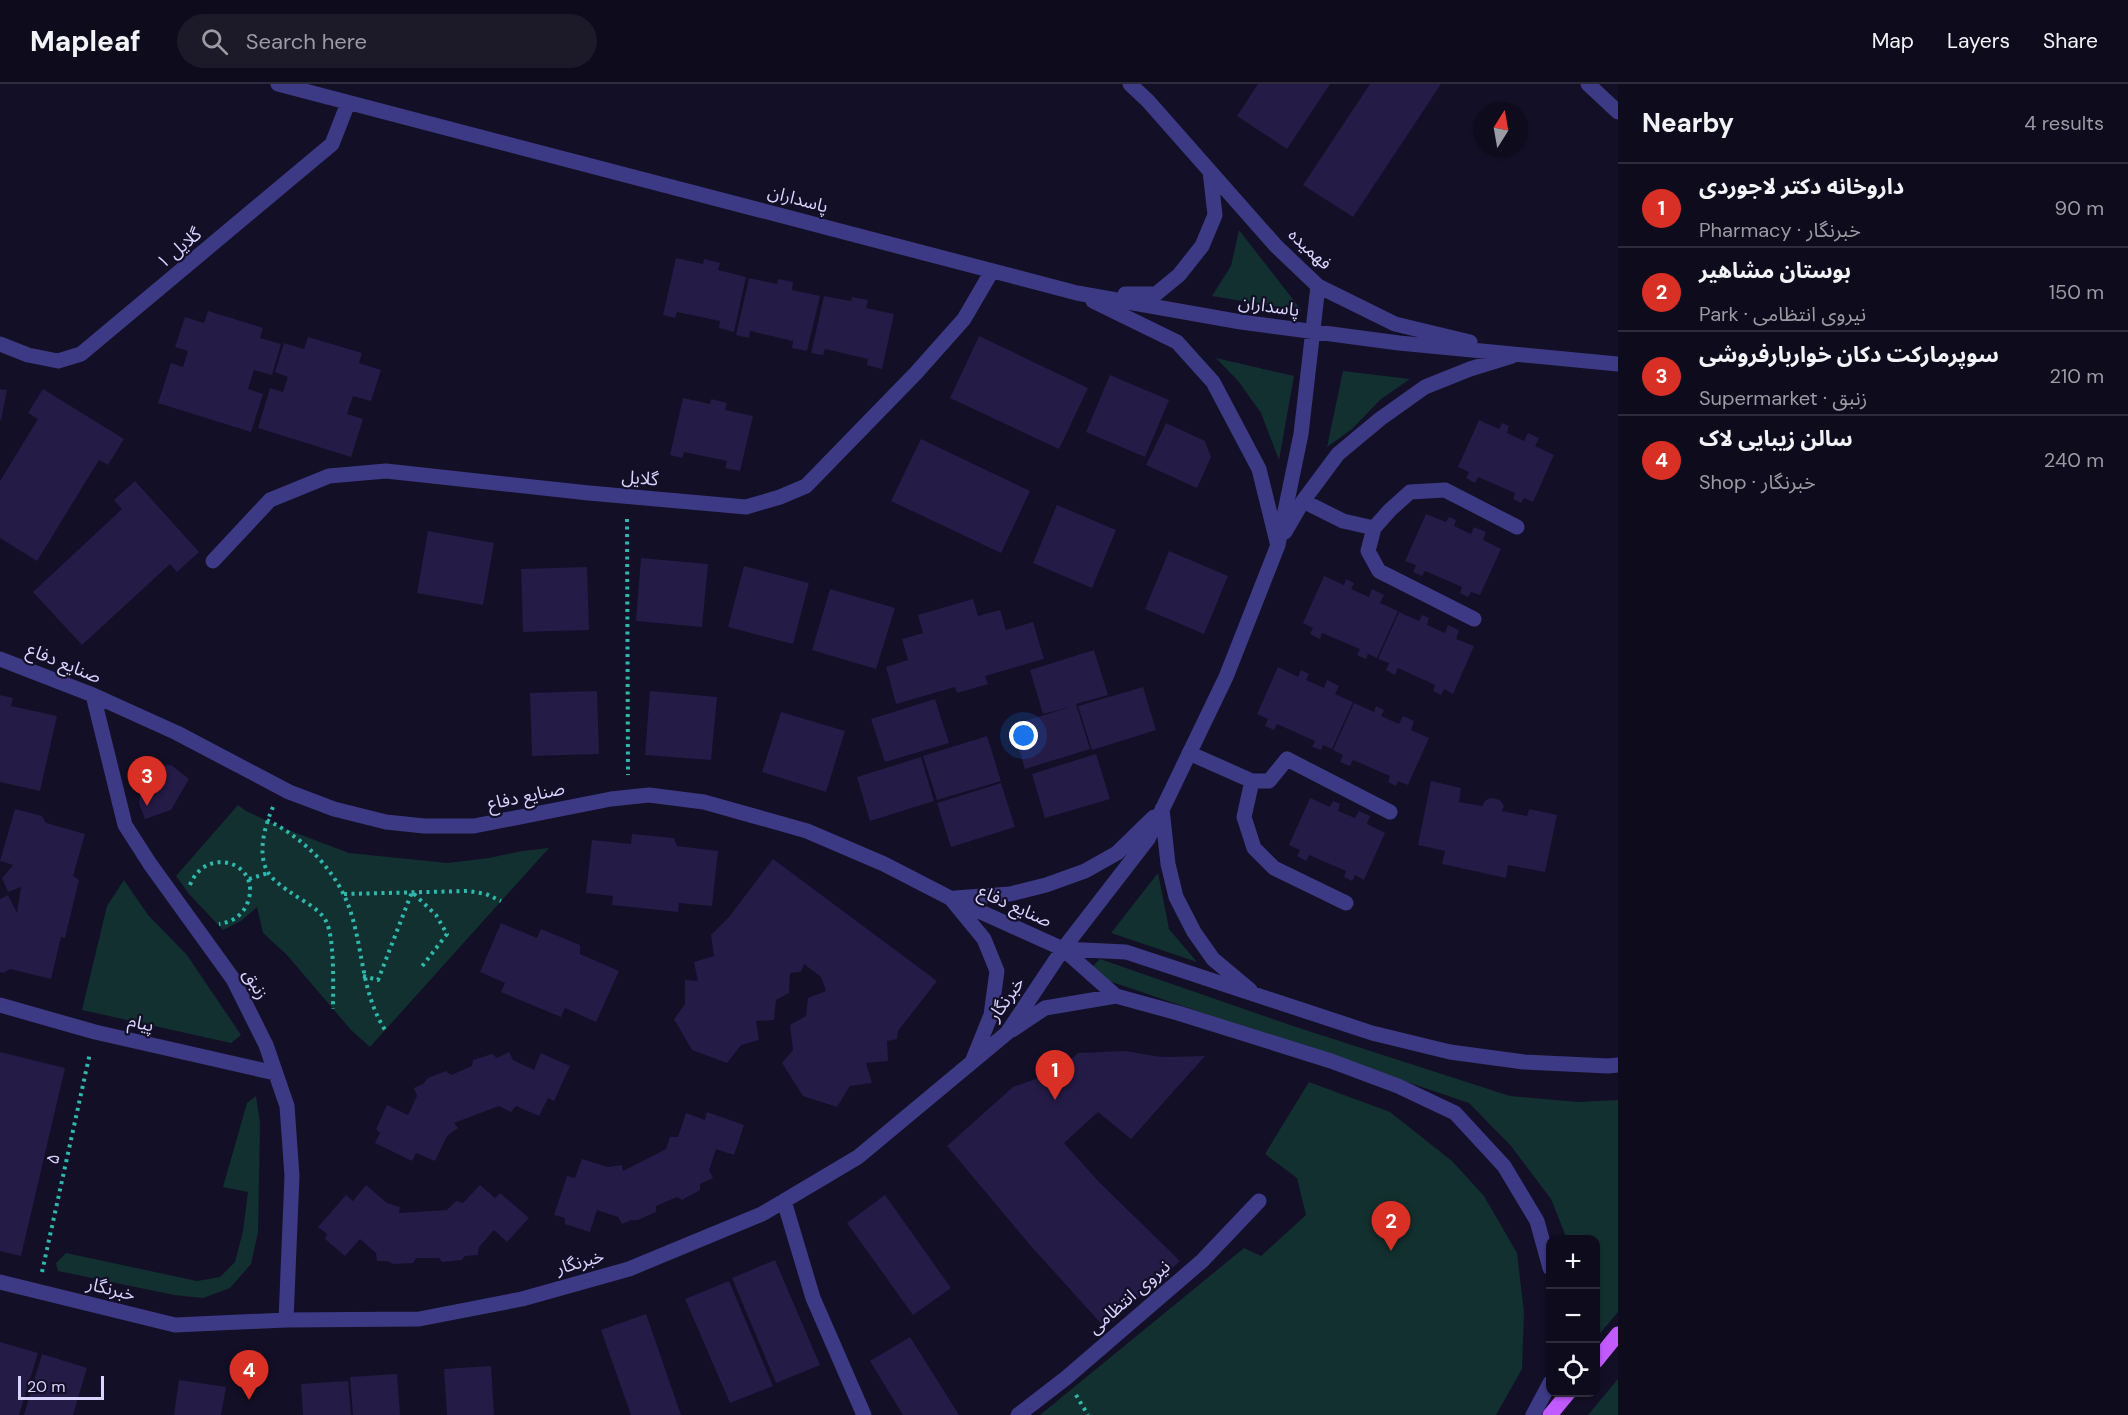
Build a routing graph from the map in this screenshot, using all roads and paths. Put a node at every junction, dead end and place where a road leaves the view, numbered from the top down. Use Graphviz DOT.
graph roads {
  1 [pos="278,84"];
  2 [pos="1130,84"];
  3 [pos="1588,84"];
  4 [pos="348,103"];
  5 [pos="1618,112"];
  6 [pos="1210,171"];
  7 [pos="992,271"];
  8 [pos="1318,286"];
  9 [pos="1077,293"];
  10 [pos="1312,332"];
  11 [pos="0,344"];
  12 [pos="1520,354"];
  13 [pos="1618,364"];
  14 [pos="627,497"];
  15 [pos="1303,501"];
  16 [pos="1517,527"];
  17 [pos="1374,528"];
  18 [pos="1278,545"];
  19 [pos="213,561"];
  20 [pos="1474,619"];
  21 [pos="0,659"];
  22 [pos="93,695"];
  23 [pos="1189,753"];
  24 [pos="1252,781"];
  25 [pos="282,788"];
  26 [pos="628,797"];
  27 [pos="1162,809"];
  28 [pos="1390,812"];
  29 [pos="267,820"];
  30 [pos="268,873"];
  31 [pos="249,879"];
  32 [pos="412,892"];
  33 [pos="344,894"];
  34 [pos="950,898"];
  35 [pos="501,901"];
  36 [pos="1346,903"];
  37 [pos="179,906"];
  38 [pos="200,935"];
  39 [pos="1063,949"];
  40 [pos="420,969"];
  41 [pos="363,976"];
  42 [pos="1116,996"];
  43 [pos="1257,996"];
  44 [pos="0,1005"];
  45 [pos="333,1009"];
  46 [pos="385,1030"];
  47 [pos="95,1032"];
  48 [pos="1007,1033"];
  49 [pos="971,1064"];
  50 [pos="1618,1065"];
  51 [pos="275,1072"];
  52 [pos="784,1201"];
  53 [pos="1259,1201"];
  54 [pos="1546,1251"];
  55 [pos="0,1282"];
  56 [pos="38,1291"];
  57 [pos="286,1320"];
  58 [pos="1618,1334"];
  59 [pos="1600,1356"];
  60 [pos="1546,1392"];
  61 [pos="1565,1397"];
  62 [pos="864,1415"];
  63 [pos="1018,1415"];
  64 [pos="1533,1415"];
  65 [pos="1550,1415"];
  1 -- 4 [label="street, پاسداران"];
  2 -- 6 [label="street, فهمیده"];
  3 -- 5 [label="street"];
  4 -- 7 [label="street, پاسداران"];
  4 -- 11 [label="street, گلایل ۱"];
  6 -- 8 [label="street, فهمیده"];
  6 -- 9 [label="street"];
  7 -- 9 [label="street, پاسداران"];
  7 -- 14 [label="street, گلایل"];
  8 -- 10 [label="street"];
  8 -- 12 [label="street, فهمیده"];
  9 -- 10 [label="street, پاسداران"];
  9 -- 18 [label="street"];
  10 -- 12 [label="street, فهمیده"];
  10 -- 18 [label="street"];
  12 -- 13 [label="street, فهمیده"];
  12 -- 15 [label="street"];
  14 -- 19 [label="street, گلایل"];
  14 -- 26 [label="path"];
  15 -- 17 [label="street"];
  15 -- 18 [label="street"];
  16 -- 17 [label="street"];
  17 -- 20 [label="street"];
  18 -- 23 [label="street, خبرنگار"];
  21 -- 22 [label="street, صنایع دفاع"];
  22 -- 25 [label="street, صنایع دفاع"];
  22 -- 37 [label="street, زنبق"];
  23 -- 24 [label="street"];
  23 -- 27 [label="street, خبرنگار"];
  24 -- 28 [label="street"];
  24 -- 36 [label="street"];
  25 -- 26 [label="street, صنایع دفاع"];
  25 -- 29 [label="path"];
  26 -- 34 [label="street, صنایع دفاع"];
  27 -- 34 [label="street"];
  27 -- 39 [label="street, خبرنگار"];
  27 -- 43 [label="street"];
  29 -- 30 [label="path"];
  29 -- 33 [label="path"];
  30 -- 31 [label="path"];
  30 -- 45 [label="path"];
  31 -- 37 [label="path"];
  31 -- 38 [label="path"];
  32 -- 33 [label="path"];
  32 -- 35 [label="path"];
  32 -- 40 [label="path"];
  32 -- 41 [label="path"];
  33 -- 41 [label="path"];
  34 -- 39 [label="street, صنایع دفاع"];
  34 -- 49 [label="street"];
  37 -- 38 [label="street, زنبق"];
  38 -- 51 [label="street, زنبق"];
  39 -- 42 [label="street"];
  39 -- 43 [label="street"];
  39 -- 48 [label="street, خبرنگار"];
  41 -- 46 [label="path"];
  42 -- 48 [label="street"];
  42 -- 54 [label="street"];
  43 -- 50 [label="street"];
  44 -- 47 [label="street, پیام"];
  47 -- 51 [label="street, پیام"];
  47 -- 56 [label="path, ۵"];
  48 -- 49 [label="street, خبرنگار"];
  49 -- 52 [label="street, خبرنگار"];
  51 -- 57 [label="street, زنبق"];
  52 -- 57 [label="street, خبرنگار"];
  52 -- 62 [label="street"];
  53 -- 63 [label="street, نیروی انتظامی"];
  55 -- 56 [label="street, خبرنگار"];
  56 -- 57 [label="street, خبرنگار"];
  58 -- 59 [label="main road"];
  60 -- 64 [label="street"];
  61 -- 65 [label="main road"];
}
